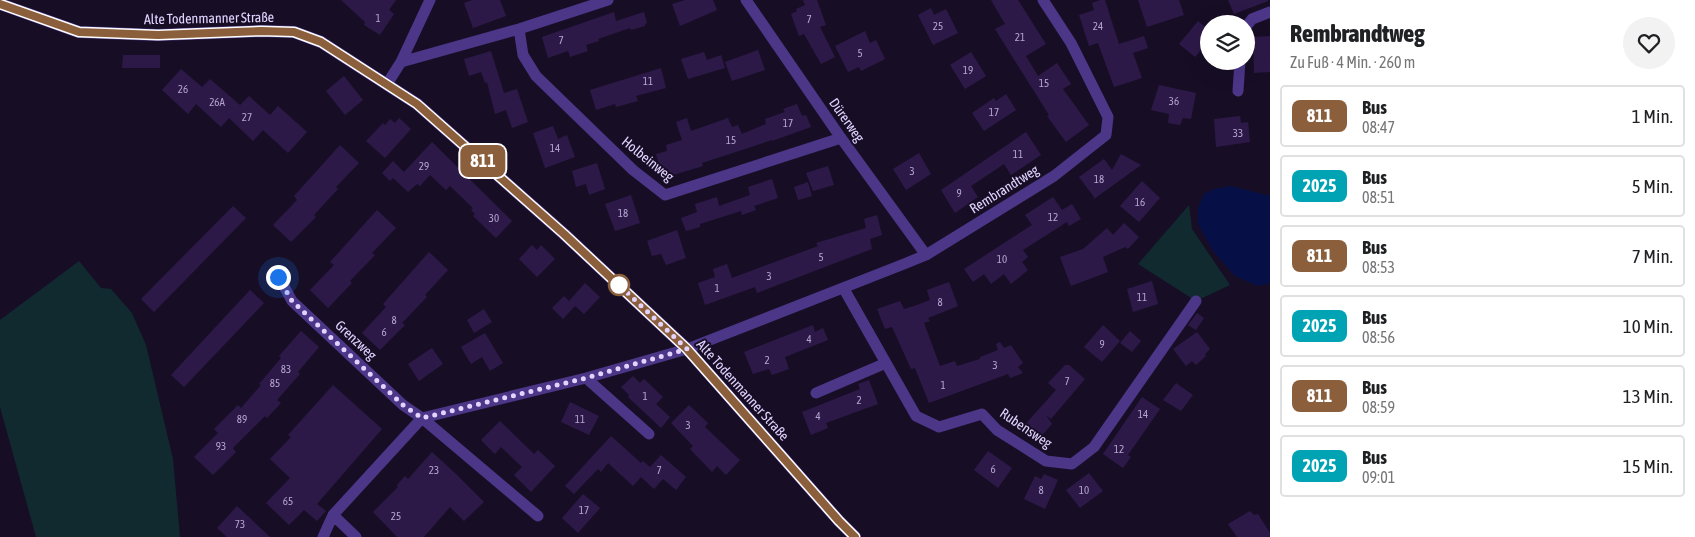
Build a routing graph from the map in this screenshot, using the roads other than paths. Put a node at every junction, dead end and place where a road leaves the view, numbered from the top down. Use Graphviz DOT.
graph roads {
  1 [pos="430,0"];
  2 [pos="608,0"];
  3 [pos="746,0"];
  4 [pos="1043,0"];
  5 [pos="0,4"];
  6 [pos="1270,12"];
  7 [pos="1255,18"];
  8 [pos="519,29"];
  9 [pos="401,62"];
  10 [pos="1239,70"];
  11 [pos="387,84"];
  12 [pos="1238,91"];
  13 [pos="841,138"];
  14 [pos="926,255"];
  15 [pos="278,277"];
  16 [pos="844,289"];
  17 [pos="1196,301"];
  18 [pos="687,349"];
  19 [pos="886,363"];
  20 [pos="586,378"];
  21 [pos="816,393"];
  22 [pos="422,418"];
  23 [pos="649,434"];
  24 [pos="334,515"];
  25 [pos="538,516"];
  26 [pos="323,537"];
  27 [pos="356,537"];
  28 [pos="855,537"];
  1 -- 9 [label="street"];
  2 -- 8 [label="street"];
  3 -- 13 [label="street, Dürerweg"];
  4 -- 14 [label="street, Rembrandtweg"];
  5 -- 11 [label="street, Alte Todenmanner Straße"];
  6 -- 7 [label="street"];
  8 -- 9 [label="street"];
  8 -- 13 [label="street, Holbeinweg"];
  9 -- 11 [label="street"];
  10 -- 12 [label="street"];
  11 -- 18 [label="street, Alte Todenmanner Straße"];
  13 -- 14 [label="street, Dürerweg"];
  14 -- 16 [label="street, Rembrandtweg"];
  15 -- 22 [label="street, Grenzweg"];
  16 -- 18 [label="street, Rembrandtweg"];
  16 -- 19 [label="street, Rubensweg"];
  17 -- 19 [label="street, Rubensweg"];
  18 -- 20 [label="street"];
  18 -- 28 [label="street, Alte Todenmanner Straße"];
  19 -- 21 [label="street"];
  20 -- 22 [label="street"];
  20 -- 23 [label="street"];
  22 -- 24 [label="street"];
  22 -- 25 [label="street, Grenzweg"];
  24 -- 26 [label="street"];
  24 -- 27 [label="street"];
}
